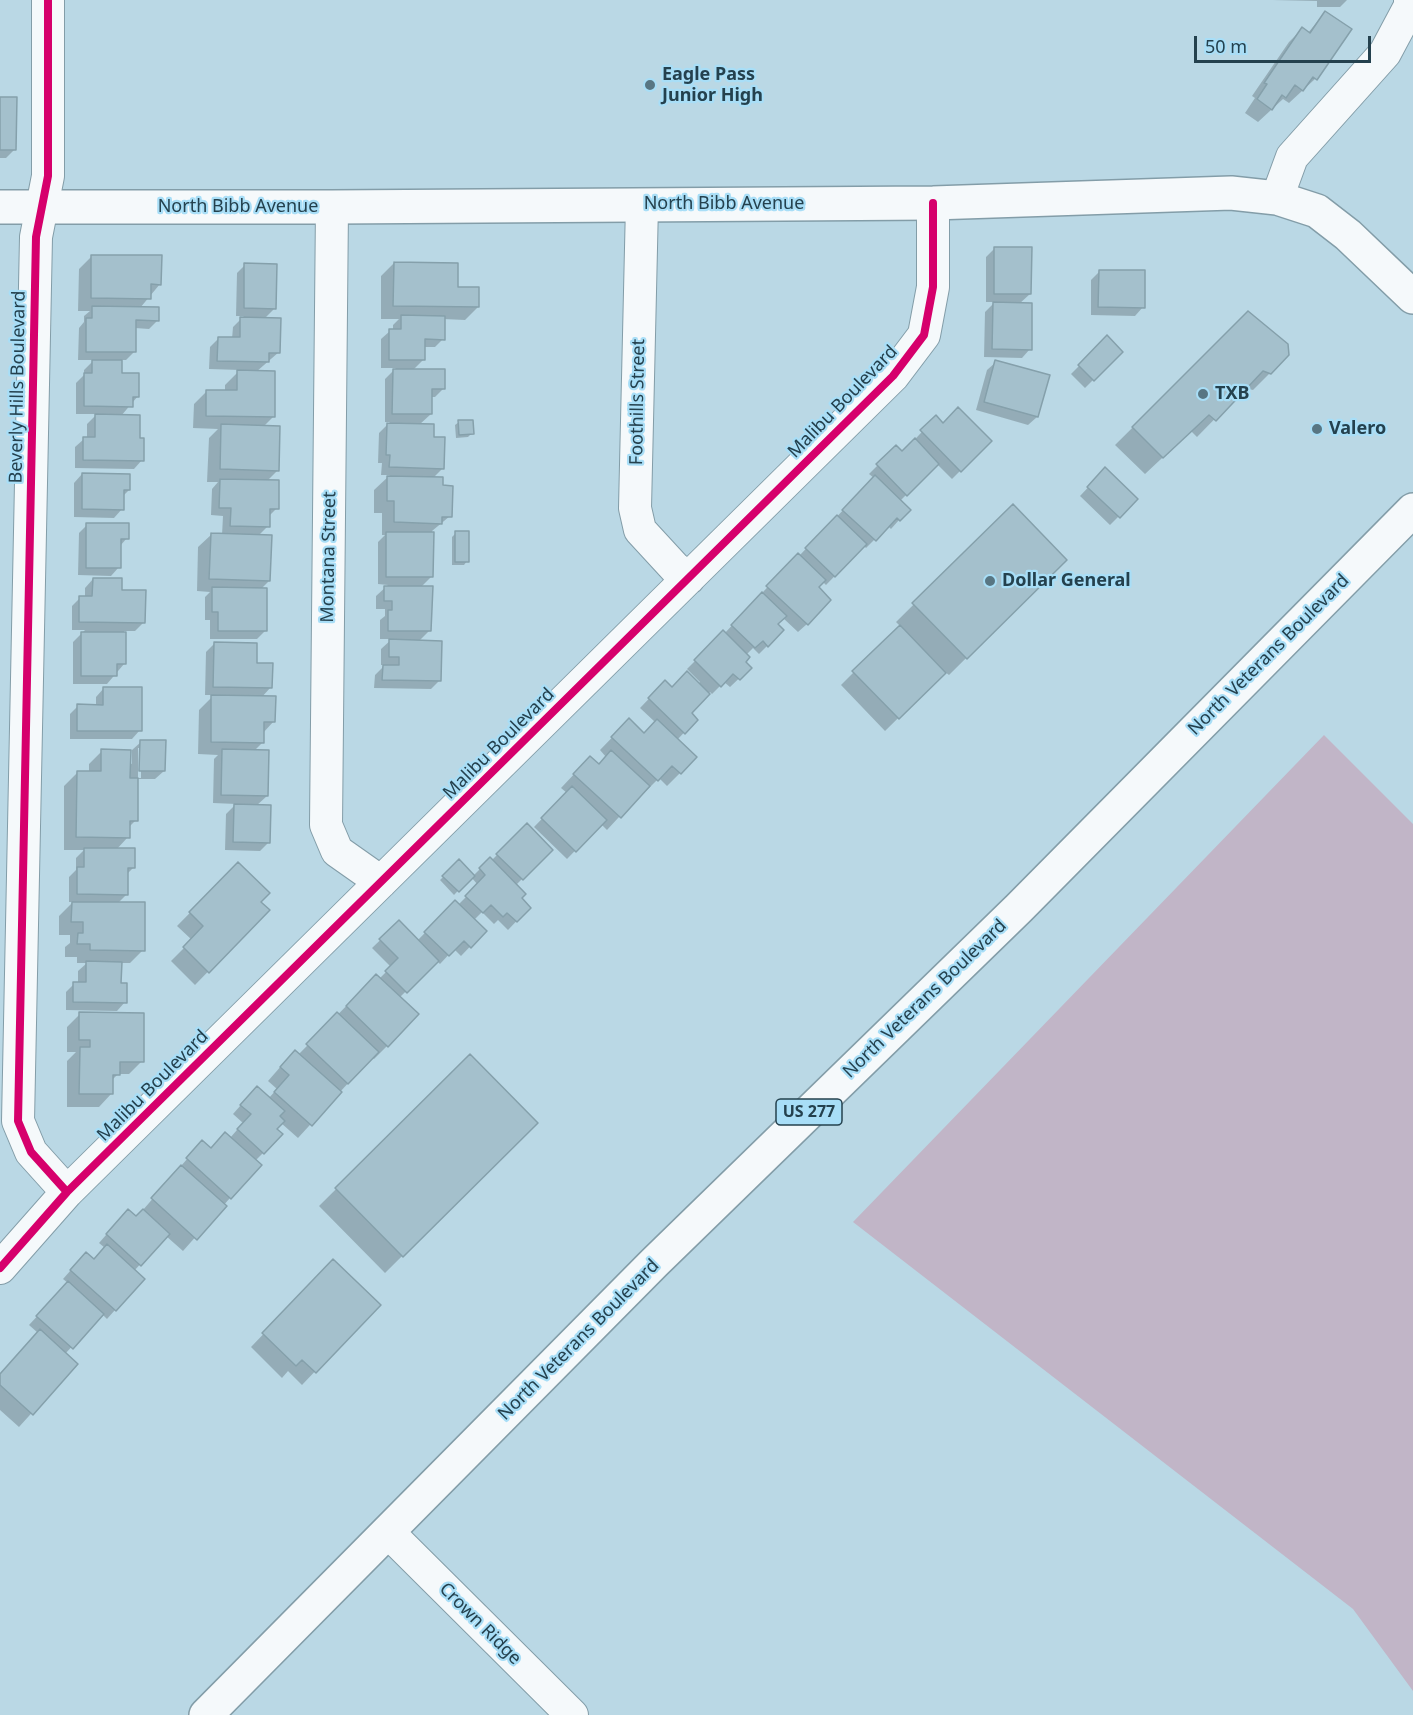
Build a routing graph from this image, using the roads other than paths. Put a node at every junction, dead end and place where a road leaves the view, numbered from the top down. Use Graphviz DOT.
graph roads {
  1 [pos="48,0"];
  2 [pos="1410,0"];
  3 [pos="1277,198"];
  4 [pos="933,203"];
  5 [pos="642,205"];
  6 [pos="0,207"];
  7 [pos="43,207"];
  8 [pos="332,207"];
  9 [pos="1413,297"];
  10 [pos="1413,510"];
  11 [pos="688,578"];
  12 [pos="381,882"];
  13 [pos="67,1192"];
  14 [pos="0,1268"];
  15 [pos="388,1532"];
  16 [pos="206,1715"];
  17 [pos="572,1715"];
  1 -- 7 [label="street, Beverly Hills Boulevard"];
  2 -- 3 [label="street"];
  3 -- 4 [label="main road, North Bibb Avenue"];
  3 -- 9 [label="main road, North Bibb Avenue"];
  4 -- 5 [label="main road, North Bibb Avenue"];
  4 -- 11 [label="street, Malibu Boulevard"];
  5 -- 8 [label="main road, North Bibb Avenue"];
  5 -- 11 [label="street, Foothills Street"];
  6 -- 7 [label="main road, North Bibb Avenue"];
  7 -- 8 [label="main road, North Bibb Avenue"];
  7 -- 13 [label="street, Beverly Hills Boulevard"];
  8 -- 12 [label="street, Montana Street"];
  10 -- 15 [label="main road, North Veterans Boulevard / US 277"];
  11 -- 12 [label="street, Malibu Boulevard"];
  12 -- 13 [label="street, Malibu Boulevard"];
  13 -- 14 [label="street, Malibu Boulevard"];
  15 -- 16 [label="main road, North Veterans Boulevard / US 277"];
  15 -- 17 [label="street, Crown Ridge"];
}
